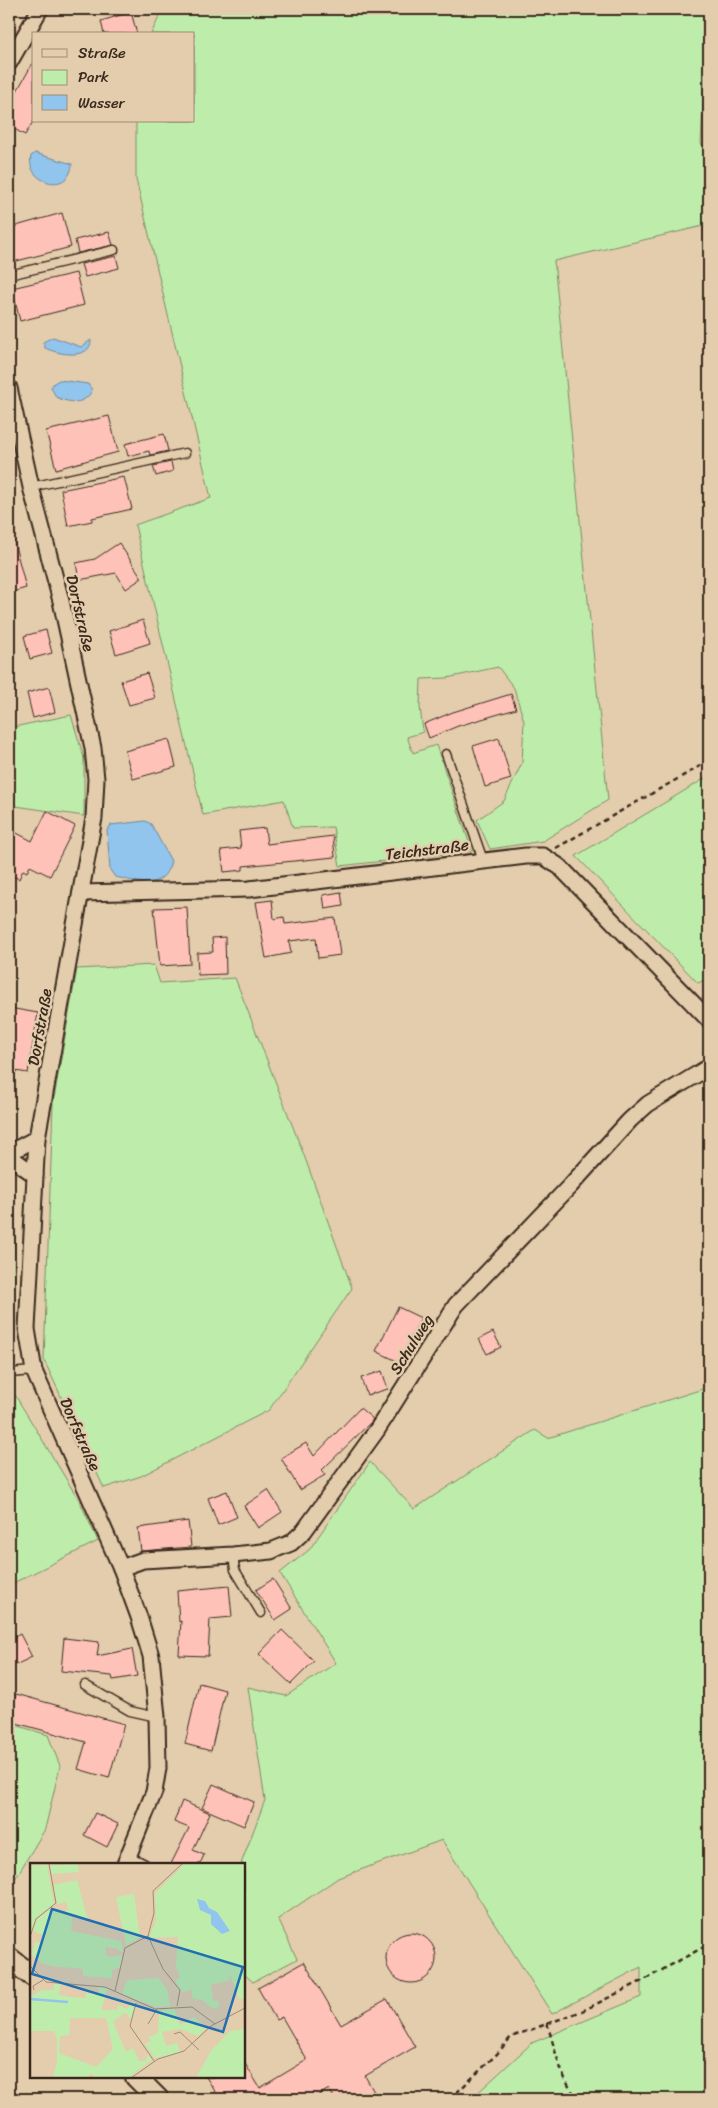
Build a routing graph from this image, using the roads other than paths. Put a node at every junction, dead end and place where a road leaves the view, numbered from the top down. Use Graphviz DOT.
graph roads {
  1 [pos="40,9"];
  2 [pos="9,62"];
  3 [pos="114,250"];
  4 [pos="9,275"];
  5 [pos="9,388"];
  6 [pos="185,453"];
  7 [pos="31,487"];
  8 [pos="446,754"];
  9 [pos="483,860"];
  10 [pos="81,893"];
  11 [pos="709,1020"];
  12 [pos="709,1067"];
  13 [pos="37,1138"];
  14 [pos="9,1155"];
  15 [pos="35,1175"];
  16 [pos="34,1371"];
  17 [pos="9,1373"];
  18 [pos="233,1556"];
  19 [pos="121,1568"];
  20 [pos="261,1613"];
  21 [pos="85,1685"];
  22 [pos="157,1718"];
  23 [pos="127,1860"];
  24 [pos="140,1863"];
  25 [pos="9,1958"];
  26 [pos="30,1974"];
  27 [pos="137,2078"];
  28 [pos="158,2099"];
  1 -- 2 [label="street"];
  3 -- 4 [label="lane"];
  5 -- 7 [label="street, Dorfstraße"];
  6 -- 7 [label="lane"];
  7 -- 10 [label="street, Dorfstraße"];
  8 -- 9 [label="lane"];
  9 -- 10 [label="street, Teichstraße"];
  9 -- 11 [label="street, Teichstraße"];
  10 -- 13 [label="street, Dorfstraße"];
  12 -- 18 [label="street, Schulweg"];
  13 -- 14 [label="street"];
  13 -- 15 [label="street, Dorfstraße"];
  14 -- 15 [label="street"];
  15 -- 16 [label="street, Dorfstraße"];
  16 -- 17 [label="lane"];
  16 -- 19 [label="street, Dorfstraße"];
  18 -- 19 [label="street, Schulweg"];
  18 -- 20 [label="lane"];
  19 -- 22 [label="street, Dorfstraße"];
  21 -- 22 [label="lane"];
  22 -- 23 [label="street, Dorfstraße"];
  23 -- 24 [label="lane"];
  25 -- 26 [label="main road"];
  27 -- 28 [label="main road"];
}
